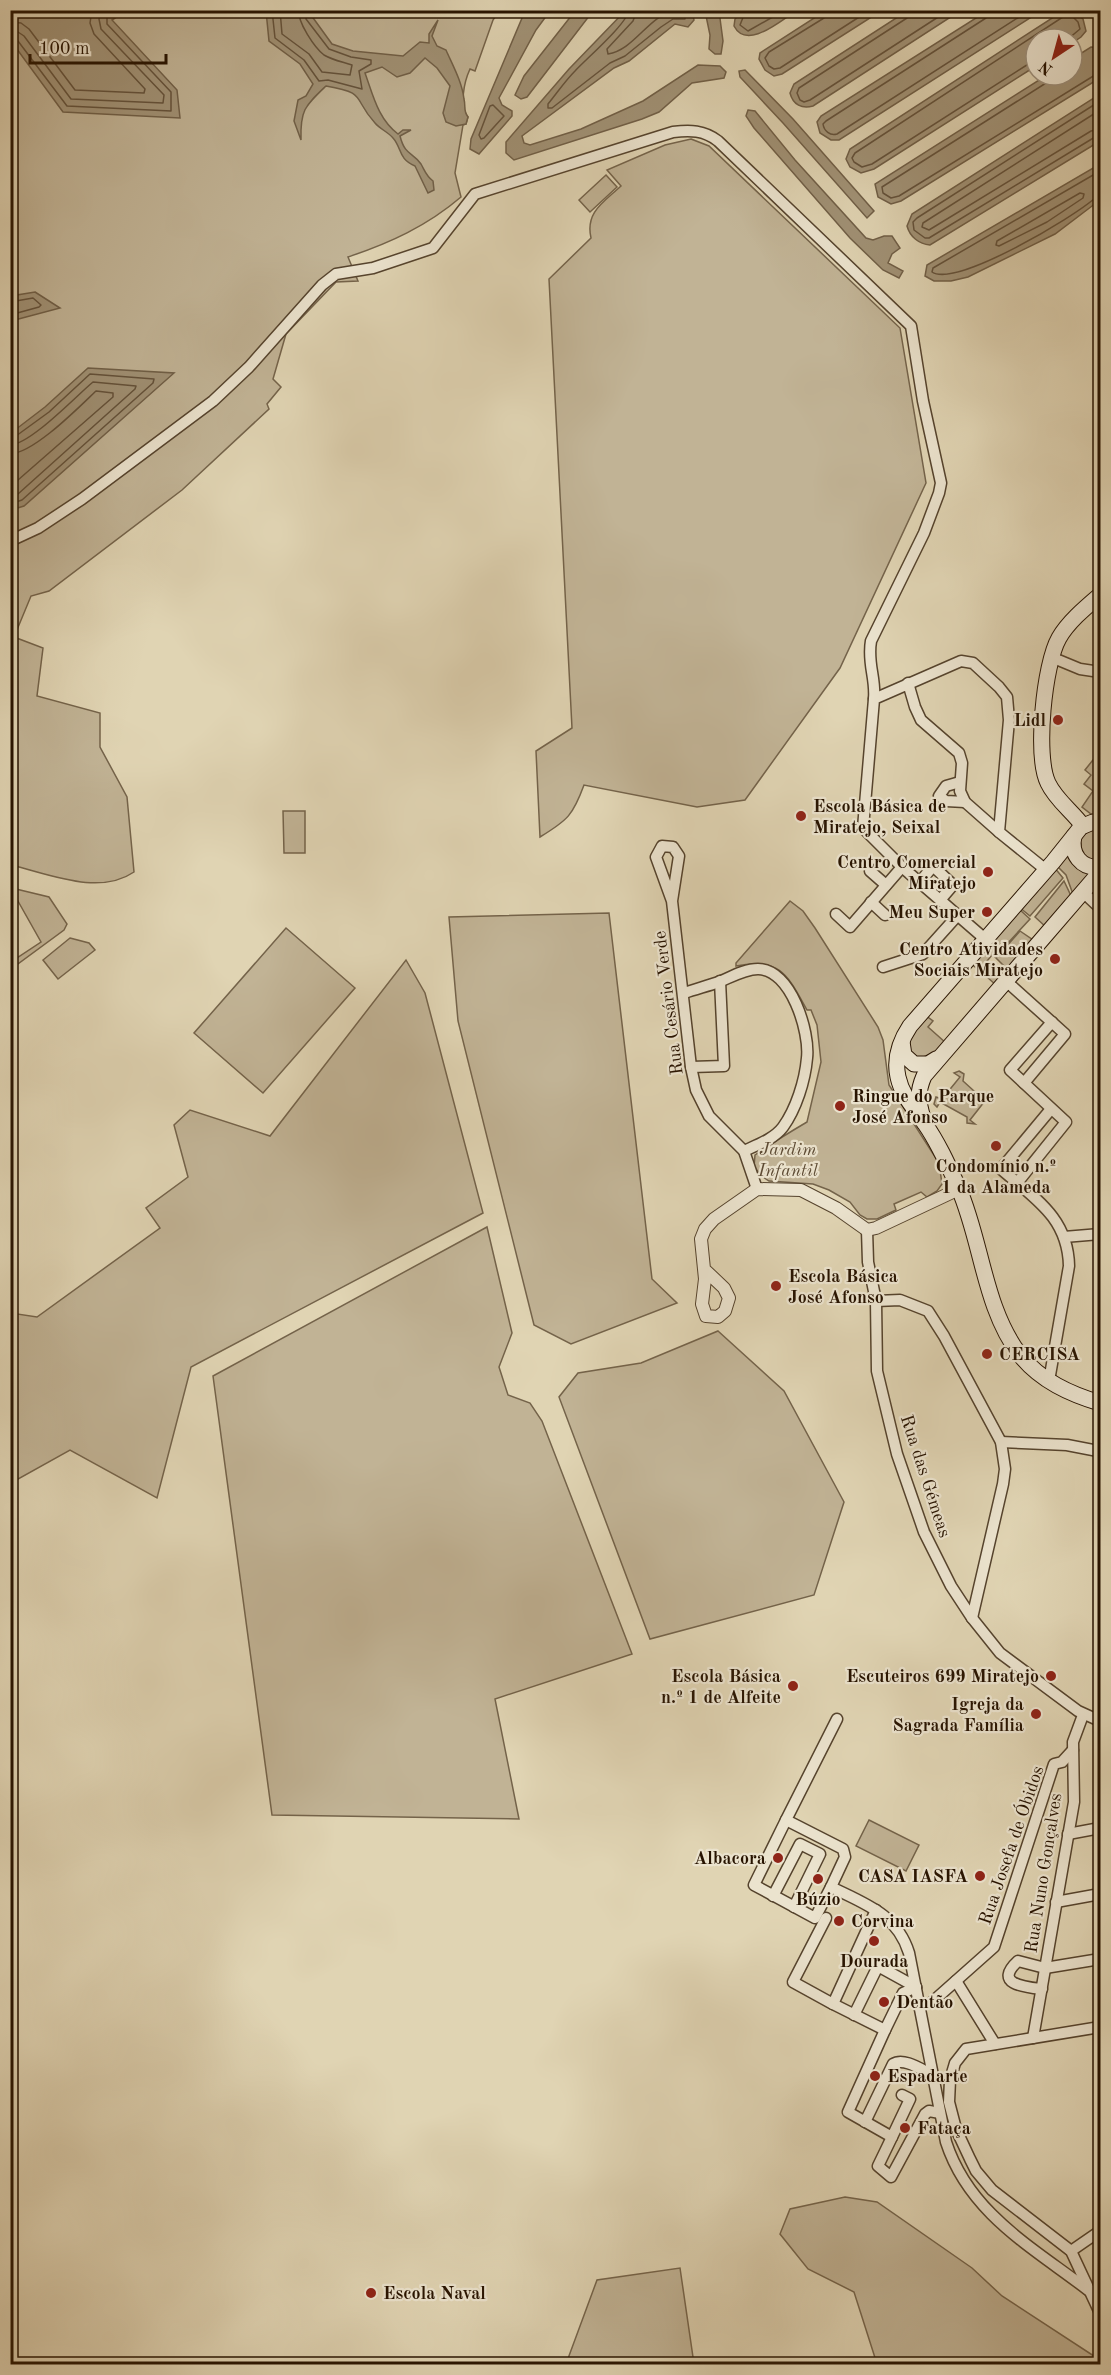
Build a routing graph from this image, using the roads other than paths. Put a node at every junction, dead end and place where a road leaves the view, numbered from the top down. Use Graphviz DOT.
graph roads {
  1 [pos="10,541"];
  2 [pos="1101,595"];
  3 [pos="1051,657"];
  4 [pos="1101,672"];
  5 [pos="908,683"];
  6 [pos="874,699"];
  7 [pos="960,782"];
  8 [pos="964,802"];
  9 [pos="1101,823"];
  10 [pos="1079,831"];
  11 [pos="999,832"];
  12 [pos="902,867"];
  13 [pos="1101,867"];
  14 [pos="1046,870"];
  15 [pos="870,871"];
  16 [pos="1101,872"];
  17 [pos="921,882"];
  18 [pos="886,885"];
  19 [pos="1084,893"];
  20 [pos="941,899"];
  21 [pos="672,901"];
  22 [pos="871,902"];
  23 [pos="1101,908"];
  24 [pos="836,914"];
  25 [pos="885,915"];
  26 [pos="958,915"];
  27 [pos="985,939"];
  28 [pos="883,968"];
  29 [pos="720,981"];
  30 [pos="1006,981"];
  31 [pos="684,993"];
  32 [pos="1052,1022"];
  33 [pos="903,1036"];
  34 [pos="936,1059"];
  35 [pos="691,1067"];
  36 [pos="1024,1083"];
  37 [pos="1051,1109"];
  38 [pos="925,1123"];
  39 [pos="744,1151"];
  40 [pos="1017,1183"];
  41 [pos="757,1189"];
  42 [pos="959,1189"];
  43 [pos="867,1230"];
  44 [pos="1101,1234"];
  45 [pos="1064,1237"];
  46 [pos="705,1270"];
  47 [pos="876,1301"];
  48 [pos="1049,1381"];
  49 [pos="1101,1403"];
  50 [pos="1001,1442"];
  51 [pos="1101,1454"];
  52 [pos="972,1618"];
  53 [pos="1081,1713"];
  54 [pos="837,1719"];
  55 [pos="1101,1721"];
  56 [pos="1073,1750"];
  57 [pos="786,1820"];
  58 [pos="1101,1828"];
  59 [pos="1068,1834"];
  60 [pos="831,1887"];
  61 [pos="1101,1894"];
  62 [pos="773,1896"];
  63 [pos="1056,1902"];
  64 [pos="794,1907"];
  65 [pos="876,1910"];
  66 [pos="826,1918"];
  67 [pos="1101,1959"];
  68 [pos="1045,1968"];
  69 [pos="956,1981"];
  70 [pos="916,1986"];
  71 [pos="1042,1989"];
  72 [pos="931,2003"];
  73 [pos="833,2004"];
  74 [pos="854,2015"];
  75 [pos="1101,2027"];
  76 [pos="885,2030"];
  77 [pos="1033,2038"];
  78 [pos="994,2044"];
  79 [pos="933,2075"];
  80 [pos="902,2095"];
  81 [pos="940,2113"];
  82 [pos="865,2122"];
  83 [pos="891,2137"];
  84 [pos="1101,2231"];
  85 [pos="1071,2251"];
  86 [pos="1088,2290"];
  87 [pos="1101,2313"];
  1 -- 6 [label="street"];
  2 -- 3 [label="main road"];
  3 -- 4 [label="street"];
  3 -- 10 [label="main road"];
  5 -- 6 [label="street"];
  5 -- 7 [label="street"];
  5 -- 11 [label="street"];
  6 -- 12 [label="street"];
  7 -- 8 [label="street"];
  7 -- 8 [label="street"];
  8 -- 11 [label="street"];
  9 -- 10 [label="main road"];
  10 -- 13 [label="main road"];
  10 -- 14 [label="main road"];
  11 -- 14 [label="street"];
  12 -- 17 [label="street"];
  12 -- 18 [label="street"];
  14 -- 27 [label="main road"];
  15 -- 18 [label="street"];
  16 -- 19 [label="main road"];
  17 -- 20 [label="street"];
  17 -- 20 [label="street"];
  18 -- 22 [label="street"];
  19 -- 23 [label="street"];
  19 -- 30 [label="main road"];
  20 -- 26 [label="street"];
  21 -- 31 [label="street, Rua Cesário Verde"];
  22 -- 24 [label="street"];
  22 -- 25 [label="street"];
  26 -- 27 [label="street"];
  26 -- 28 [label="street"];
  27 -- 33 [label="main road"];
  29 -- 31 [label="street"];
  29 -- 35 [label="street"];
  29 -- 39 [label="street"];
  30 -- 32 [label="street"];
  30 -- 34 [label="main road"];
  31 -- 35 [label="street, Rua Cesário Verde"];
  32 -- 36 [label="street"];
  32 -- 36 [label="street"];
  33 -- 34 [label="main road"];
  33 -- 38 [label="main road"];
  34 -- 38 [label="main road"];
  35 -- 39 [label="street, Rua Cesário Verde"];
  36 -- 37 [label="street"];
  37 -- 40 [label="street"];
  37 -- 40 [label="street"];
  38 -- 42 [label="main road"];
  39 -- 41 [label="street, Rua Cesário Verde"];
  40 -- 45 [label="street"];
  41 -- 43 [label="street"];
  41 -- 46 [label="street"];
  42 -- 43 [label="street"];
  42 -- 48 [label="main road"];
  43 -- 47 [label="street, Rua das Gémeas"];
  44 -- 45 [label="street"];
  45 -- 48 [label="street"];
  47 -- 50 [label="street"];
  47 -- 52 [label="street, Rua das Gémeas"];
  48 -- 49 [label="main road"];
  50 -- 51 [label="street"];
  50 -- 52 [label="street"];
  52 -- 53 [label="street, Rua das Gémeas"];
  53 -- 55 [label="street, Rua das Gémeas"];
  53 -- 56 [label="street, Rua Nuno Gonçalves"];
  54 -- 57 [label="street"];
  56 -- 59 [label="street, Rua Nuno Gonçalves"];
  56 -- 69 [label="street, Rua Josefa de Óbidos"];
  57 -- 60 [label="street"];
  57 -- 62 [label="street"];
  58 -- 59 [label="street"];
  59 -- 63 [label="street, Rua Nuno Gonçalves"];
  60 -- 64 [label="street"];
  60 -- 65 [label="street"];
  61 -- 63 [label="street"];
  62 -- 64 [label="street"];
  62 -- 64 [label="street"];
  63 -- 68 [label="street, Rua Nuno Gonçalves"];
  65 -- 70 [label="street"];
  65 -- 73 [label="street"];
  66 -- 73 [label="street"];
  67 -- 68 [label="street"];
  68 -- 71 [label="street, Rua Nuno Gonçalves"];
  68 -- 71 [label="street"];
  69 -- 72 [label="street, Rua Josefa de Óbidos"];
  69 -- 78 [label="street"];
  70 -- 74 [label="street"];
  70 -- 76 [label="street"];
  70 -- 79 [label="street"];
  71 -- 77 [label="street, Rua Nuno Gonçalves"];
  73 -- 74 [label="street"];
  74 -- 76 [label="street"];
  75 -- 77 [label="street"];
  76 -- 82 [label="street"];
  77 -- 78 [label="street"];
  78 -- 85 [label="street"];
  79 -- 81 [label="street"];
  79 -- 82 [label="street"];
  80 -- 83 [label="street"];
  81 -- 83 [label="street"];
  81 -- 86 [label="street"];
  82 -- 83 [label="street"];
  84 -- 85 [label="street"];
  85 -- 86 [label="street"];
  86 -- 87 [label="street"];
}
